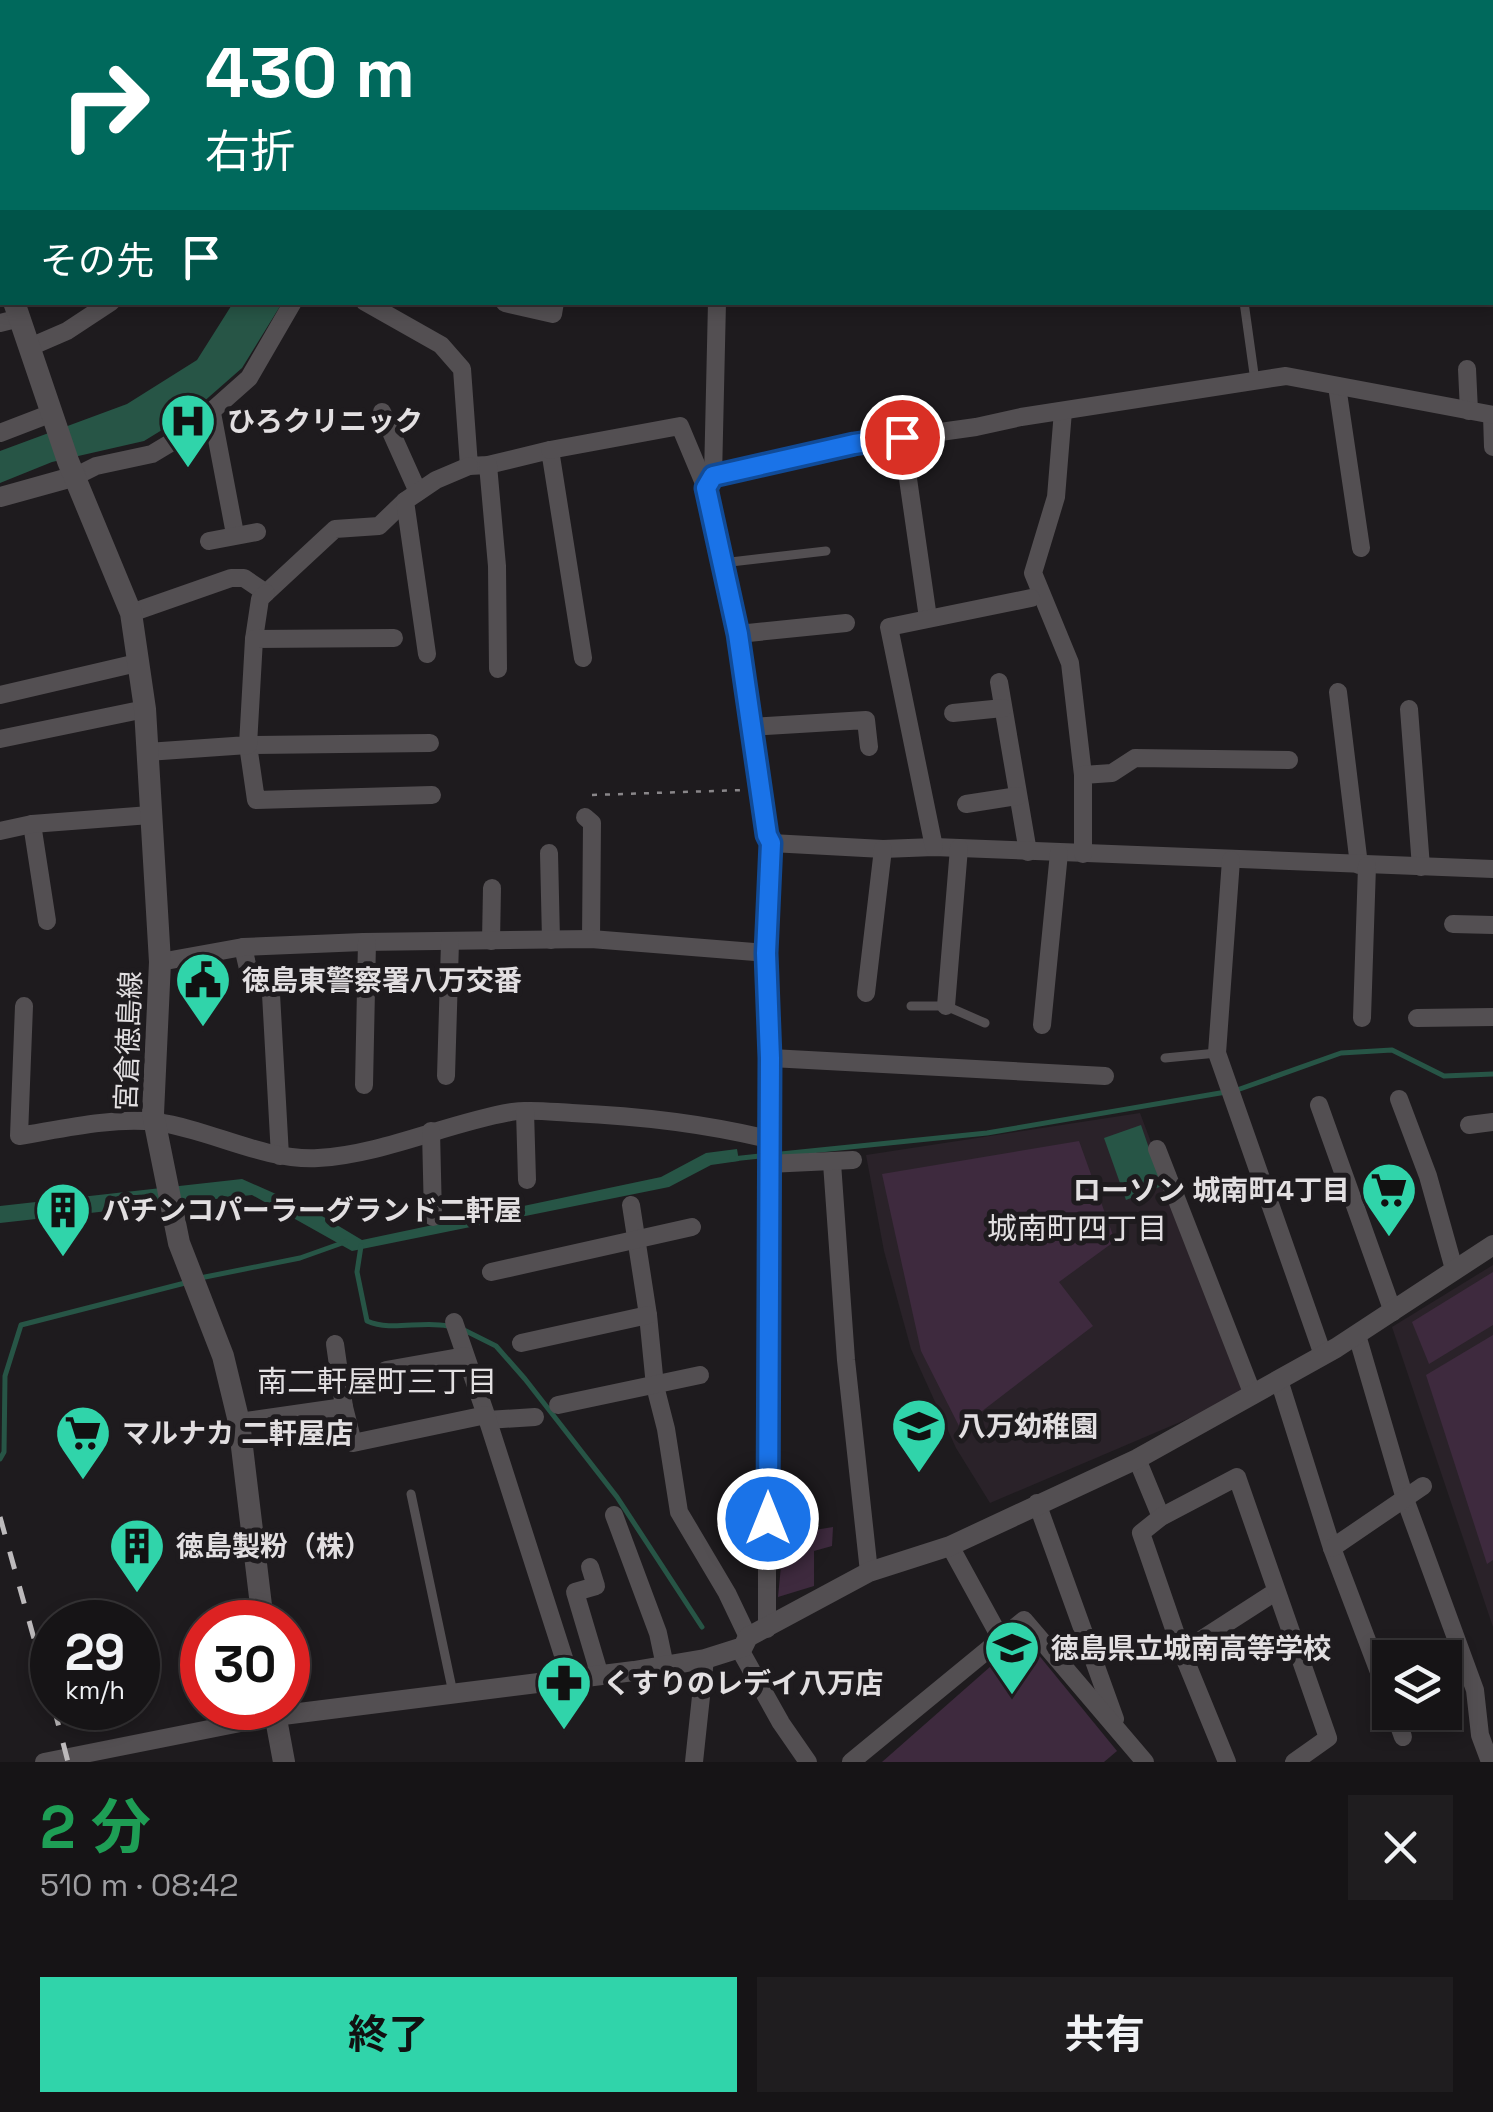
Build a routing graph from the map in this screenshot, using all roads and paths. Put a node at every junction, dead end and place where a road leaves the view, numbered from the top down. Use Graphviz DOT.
graph roads {
  1 [pos="106,305"];
  2 [pos="291,305"];
  3 [pos="369,305"];
  4 [pos="514,305"];
  5 [pos="554,305"];
  6 [pos="716,305"];
  7 [pos="1244,305"];
  8 [pos="11,315"];
  9 [pos="30,347"];
  10 [pos="1467,368"];
  11 [pos="1255,381"];
  12 [pos="1337,386"];
  13 [pos="1469,410"];
  14 [pos="1063,411"];
  15 [pos="382,412"];
  16 [pos="212,413"];
  17 [pos="1492,415"];
  18 [pos="55,420"];
  19 [pos="0,432"];
  20 [pos="902,437"];
  21 [pos="1493,447"];
  22 [pos="550,450"];
  23 [pos="479,466"];
  24 [pos="72,468"];
  25 [pos="710,482"];
  26 [pos="0,497"];
  27 [pos="411,497"];
  28 [pos="257,532"];
  29 [pos="235,534"];
  30 [pos="209,540"];
  31 [pos="1361,548"];
  32 [pos="826,550"];
  33 [pos="722,563"];
  34 [pos="266,593"];
  35 [pos="1031,598"];
  36 [pos="131,612"];
  37 [pos="928,618"];
  38 [pos="846,623"];
  39 [pos="738,634"];
  40 [pos="394,638"];
  41 [pos="254,639"];
  42 [pos="427,654"];
  43 [pos="582,658"];
  44 [pos="137,663"];
  45 [pos="498,669"];
  46 [pos="999,682"];
  47 [pos="1338,692"];
  48 [pos="0,695"];
  49 [pos="1003,708"];
  50 [pos="145,709"];
  51 [pos="1409,709"];
  52 [pos="953,714"];
  53 [pos="751,727"];
  54 [pos="0,739"];
  55 [pos="430,743"];
  56 [pos="248,745"];
  57 [pos="869,747"];
  58 [pos="147,752"];
  59 [pos="1289,760"];
  60 [pos="1083,775"];
  61 [pos="760,789"];
  62 [pos="432,795"];
  63 [pos="592,795"];
  64 [pos="1018,796"];
  65 [pos="966,804"];
  66 [pos="150,815"];
  67 [pos="585,817"];
  68 [pos="32,824"];
  69 [pos="0,831"];
  70 [pos="771,843"];
  71 [pos="934,847"];
  72 [pos="959,848"];
  73 [pos="884,850"];
  74 [pos="1028,852"];
  75 [pos="1058,853"];
  76 [pos="549,854"];
  77 [pos="1083,854"];
  78 [pos="1231,860"];
  79 [pos="1363,866"];
  80 [pos="1421,868"];
  81 [pos="1493,869"];
  82 [pos="492,888"];
  83 [pos="47,921"];
  84 [pos="1453,924"];
  85 [pos="1493,925"];
  86 [pos="591,939"];
  87 [pos="551,940"];
  88 [pos="491,941"];
  89 [pos="367,942"];
  90 [pos="450,942"];
  91 [pos="243,946"];
  92 [pos="766,953"];
  93 [pos="160,962"];
  94 [pos="866,993"];
  95 [pos="24,1006"];
  96 [pos="911,1006"];
  97 [pos="946,1006"];
  98 [pos="1493,1017"];
  99 [pos="1362,1018"];
  100 [pos="1417,1018"];
  101 [pos="984,1024"];
  102 [pos="1042,1025"];
  103 [pos="1217,1052"];
  104 [pos="770,1058"];
  105 [pos="1165,1058"];
  106 [pos="446,1076"];
  107 [pos="1105,1076"];
  108 [pos="364,1085"];
  109 [pos="1399,1099"];
  110 [pos="1318,1105"];
  111 [pos="525,1111"];
  112 [pos="154,1122"];
  113 [pos="1493,1122"];
  114 [pos="1469,1124"];
  115 [pos="431,1131"];
  116 [pos="19,1136"];
  117 [pos="768,1139"];
  118 [pos="0,1140"];
  119 [pos="1157,1148"];
  120 [pos="280,1156"];
  121 [pos="853,1160"];
  122 [pos="832,1162"];
  123 [pos="768,1164"];
  124 [pos="527,1180"];
  125 [pos="631,1205"];
  126 [pos="433,1217"];
  127 [pos="692,1227"];
  128 [pos="637,1239"];
  129 [pos="1493,1244"];
  130 [pos="1454,1269"];
  131 [pos="491,1272"];
  132 [pos="1392,1312"];
  133 [pos="648,1315"];
  134 [pos="454,1322"];
  135 [pos="1356,1335"];
  136 [pos="521,1343"];
  137 [pos="335,1344"];
  138 [pos="1324,1355"];
  139 [pos="466,1356"];
  140 [pos="386,1370"];
  141 [pos="700,1374"];
  142 [pos="1278,1380"];
  143 [pos="654,1386"];
  144 [pos="1252,1395"];
  145 [pos="558,1404"];
  146 [pos="344,1407"];
  147 [pos="535,1416"];
  148 [pos="486,1418"];
  149 [pos="240,1422"];
  150 [pos="1137,1459"];
  151 [pos="1424,1486"];
  152 [pos="411,1494"];
  153 [pos="1405,1498"];
  154 [pos="1037,1503"];
  155 [pos="614,1516"];
  156 [pos="1162,1517"];
  157 [pos="950,1546"];
  158 [pos="1332,1548"];
  159 [pos="590,1567"];
  160 [pos="869,1572"];
  161 [pos="575,1592"];
  162 [pos="1275,1592"];
  163 [pos="545,1599"];
  164 [pos="260,1600"];
  165 [pos="751,1638"];
  166 [pos="1001,1640"];
  167 [pos="1182,1652"];
  168 [pos="1372,1654"];
  169 [pos="705,1659"];
  170 [pos="664,1666"];
  171 [pos="600,1676"];
  172 [pos="571,1680"];
  173 [pos="453,1696"];
  174 [pos="310,1709"];
  175 [pos="191,1730"];
  176 [pos="278,1730"];
  177 [pos="1401,1730"];
  178 [pos="1119,1731"];
  179 [pos="1403,1736"];
  180 [pos="803,1760"];
  181 [pos="44,1762"];
  182 [pos="284,1762"];
  183 [pos="694,1762"];
  184 [pos="851,1762"];
  185 [pos="1145,1762"];
  186 [pos="1227,1762"];
  187 [pos="1294,1762"];
  188 [pos="1490,1762"];
  1 -- 9 [label="street"];
  2 -- 16 [label="street"];
  3 -- 23 [label="street"];
  4 -- 5 [label="street"];
  6 -- 25 [label="street"];
  7 -- 11 [label="lane"];
  8 -- 9 [label="main road"];
  9 -- 18 [label="main road"];
  10 -- 13 [label="street"];
  11 -- 12 [label="street"];
  11 -- 14 [label="street"];
  12 -- 13 [label="street"];
  12 -- 31 [label="street"];
  13 -- 17 [label="street"];
  14 -- 20 [label="street"];
  14 -- 60 [label="street"];
  15 -- 27 [label="street"];
  16 -- 24 [label="street"];
  16 -- 29 [label="street"];
  17 -- 21 [label="street"];
  18 -- 19 [label="street"];
  18 -- 24 [label="main road, 宮倉徳島線"];
  20 -- 25 [label="street"];
  20 -- 37 [label="street"];
  22 -- 23 [label="street"];
  22 -- 25 [label="street"];
  22 -- 43 [label="street"];
  23 -- 27 [label="street"];
  23 -- 45 [label="street"];
  24 -- 26 [label="street"];
  24 -- 36 [label="main road, 宮倉徳島線"];
  25 -- 33 [label="street"];
  27 -- 34 [label="street"];
  27 -- 42 [label="street"];
  28 -- 29 [label="street"];
  29 -- 30 [label="street"];
  32 -- 33 [label="lane"];
  33 -- 39 [label="street"];
  34 -- 36 [label="street"];
  34 -- 41 [label="street"];
  35 -- 37 [label="street"];
  36 -- 44 [label="main road, 宮倉徳島線"];
  37 -- 71 [label="street"];
  38 -- 39 [label="street"];
  39 -- 53 [label="street"];
  40 -- 41 [label="street"];
  41 -- 56 [label="street"];
  44 -- 48 [label="street"];
  44 -- 50 [label="main road, 宮倉徳島線"];
  46 -- 49 [label="street"];
  47 -- 79 [label="street"];
  49 -- 52 [label="street"];
  49 -- 64 [label="street"];
  50 -- 54 [label="street"];
  50 -- 58 [label="main road, 宮倉徳島線"];
  51 -- 80 [label="street"];
  53 -- 57 [label="street"];
  53 -- 61 [label="street"];
  55 -- 56 [label="street"];
  56 -- 58 [label="street"];
  56 -- 62 [label="street"];
  58 -- 66 [label="main road, 宮倉徳島線"];
  59 -- 60 [label="street"];
  60 -- 77 [label="street"];
  61 -- 63 [label="path"];
  61 -- 70 [label="street"];
  64 -- 65 [label="street"];
  64 -- 74 [label="street"];
  66 -- 68 [label="street"];
  66 -- 93 [label="main road, 宮倉徳島線"];
  67 -- 86 [label="street"];
  68 -- 69 [label="street"];
  68 -- 83 [label="street"];
  70 -- 73 [label="street"];
  70 -- 92 [label="street"];
  71 -- 72 [label="street"];
  71 -- 73 [label="street"];
  72 -- 74 [label="street"];
  72 -- 97 [label="street"];
  73 -- 94 [label="street"];
  74 -- 75 [label="street"];
  75 -- 77 [label="street"];
  75 -- 102 [label="street"];
  76 -- 87 [label="street"];
  77 -- 78 [label="street"];
  78 -- 79 [label="street"];
  78 -- 103 [label="street"];
  79 -- 80 [label="street"];
  79 -- 99 [label="street"];
  80 -- 81 [label="street"];
  82 -- 88 [label="street"];
  84 -- 85 [label="street"];
  86 -- 87 [label="street"];
  86 -- 92 [label="street"];
  87 -- 88 [label="street"];
  88 -- 90 [label="street"];
  89 -- 90 [label="street"];
  89 -- 91 [label="street"];
  89 -- 108 [label="street"];
  90 -- 106 [label="street"];
  91 -- 93 [label="street"];
  91 -- 120 [label="street"];
  92 -- 104 [label="street"];
  93 -- 112 [label="main road, 宮倉徳島線"];
  95 -- 116 [label="street"];
  96 -- 97 [label="lane"];
  97 -- 101 [label="lane"];
  98 -- 100 [label="street"];
  103 -- 105 [label="lane"];
  103 -- 138 [label="street"];
  104 -- 107 [label="street"];
  104 -- 117 [label="street"];
  109 -- 130 [label="street"];
  110 -- 132 [label="street"];
  111 -- 115 [label="street"];
  111 -- 117 [label="street"];
  111 -- 124 [label="street"];
  112 -- 116 [label="street"];
  112 -- 120 [label="street"];
  112 -- 149 [label="main road, 宮倉徳島線"];
  113 -- 114 [label="street"];
  115 -- 120 [label="street"];
  115 -- 126 [label="street"];
  116 -- 118 [label="street"];
  117 -- 123 [label="street"];
  119 -- 144 [label="street"];
  121 -- 122 [label="street"];
  122 -- 123 [label="street"];
  122 -- 160 [label="street"];
  123 -- 165 [label="street"];
  125 -- 128 [label="street"];
  127 -- 128 [label="street"];
  128 -- 131 [label="street"];
  128 -- 133 [label="street"];
  129 -- 130 [label="street"];
  130 -- 132 [label="street"];
  132 -- 135 [label="street"];
  133 -- 136 [label="street"];
  133 -- 143 [label="street"];
  134 -- 139 [label="street"];
  135 -- 138 [label="street"];
  135 -- 153 [label="street"];
  137 -- 146 [label="street"];
  138 -- 142 [label="street"];
  139 -- 140 [label="street"];
  139 -- 148 [label="street"];
  141 -- 143 [label="street"];
  142 -- 144 [label="street"];
  142 -- 158 [label="street"];
  143 -- 145 [label="street"];
  143 -- 165 [label="street"];
  144 -- 150 [label="street"];
  146 -- 148 [label="street"];
  146 -- 149 [label="street"];
  147 -- 148 [label="street"];
  148 -- 163 [label="street"];
  149 -- 164 [label="main road, 宮倉徳島線"];
  150 -- 154 [label="street"];
  150 -- 156 [label="street"];
  151 -- 153 [label="street"];
  152 -- 173 [label="lane"];
  153 -- 158 [label="street"];
  153 -- 188 [label="street"];
  154 -- 157 [label="street"];
  154 -- 178 [label="street"];
  155 -- 170 [label="street"];
  156 -- 162 [label="street"];
  156 -- 167 [label="street"];
  157 -- 160 [label="street"];
  157 -- 166 [label="street"];
  158 -- 168 [label="street"];
  159 -- 161 [label="street"];
  160 -- 165 [label="street"];
  161 -- 163 [label="street"];
  161 -- 171 [label="street"];
  162 -- 167 [label="street"];
  162 -- 187 [label="street"];
  163 -- 172 [label="street"];
  165 -- 169 [label="street"];
  165 -- 180 [label="street"];
  166 -- 178 [label="street"];
  166 -- 184 [label="street"];
  167 -- 186 [label="street"];
  169 -- 170 [label="street"];
  169 -- 183 [label="street"];
  170 -- 171 [label="street"];
  171 -- 172 [label="street"];
  172 -- 173 [label="street"];
  173 -- 174 [label="street"];
  175 -- 181 [label="street"];
  176 -- 182 [label="main road"];
  177 -- 179 [label="street"];
  178 -- 185 [label="street"];
}
